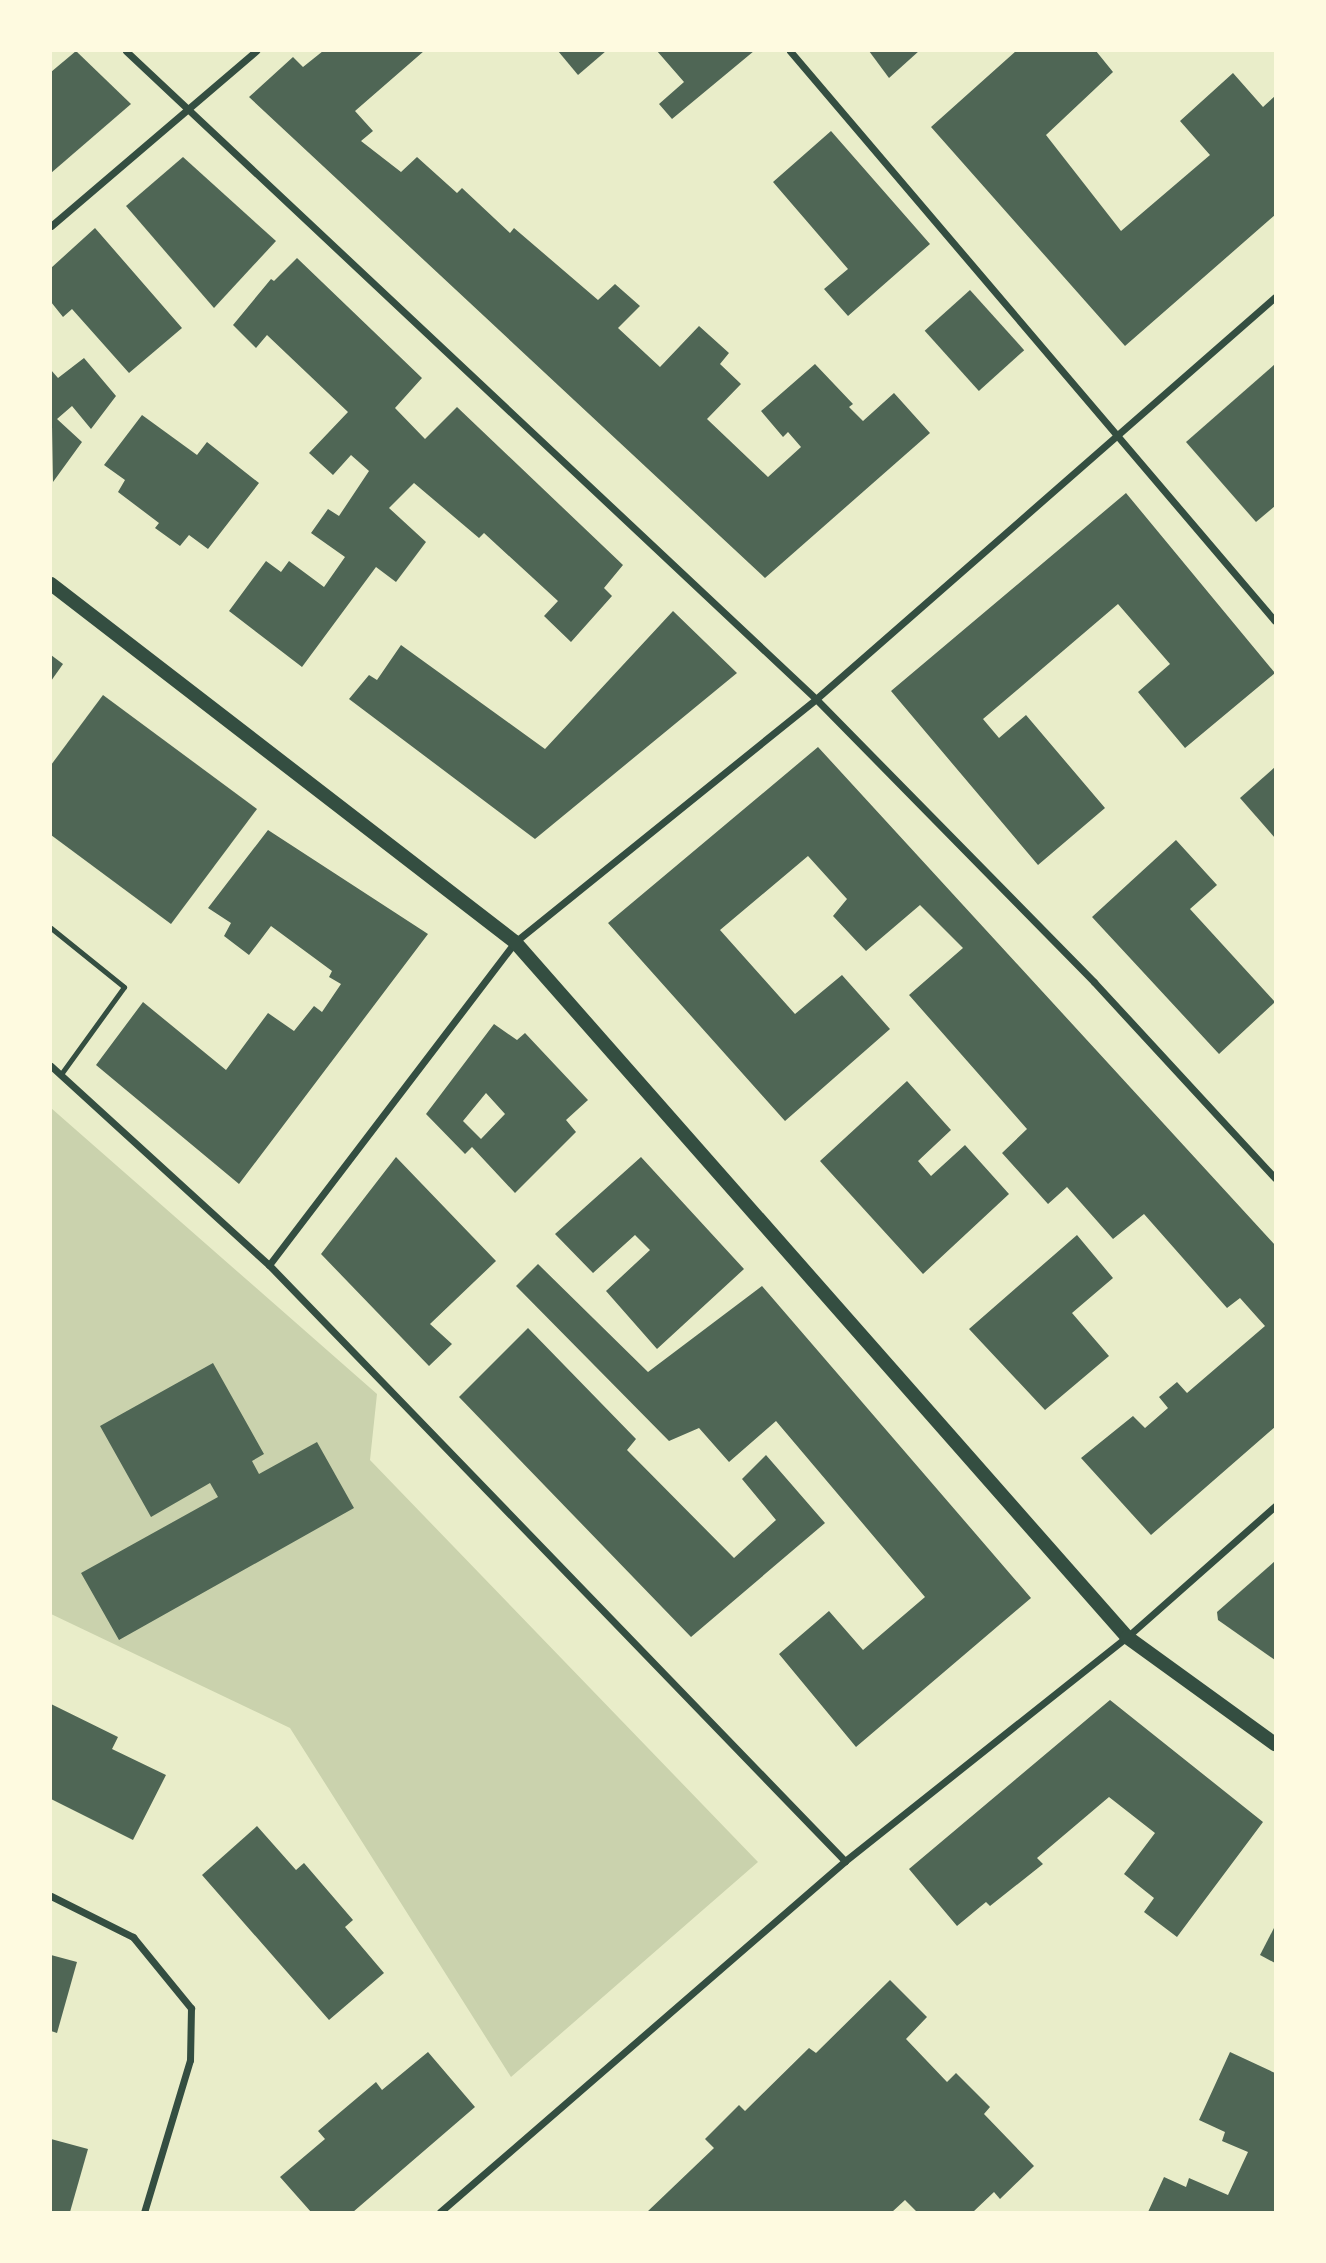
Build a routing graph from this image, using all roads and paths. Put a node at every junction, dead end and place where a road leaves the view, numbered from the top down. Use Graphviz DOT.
graph roads {
  1 [pos="126,51"];
  2 [pos="256,51"];
  3 [pos="790,51"];
  4 [pos="186,111"];
  5 [pos="51,226"];
  6 [pos="1275,297"];
  7 [pos="1115,435"];
  8 [pos="51,584"];
  9 [pos="1275,621"];
  10 [pos="816,699"];
  11 [pos="51,928"];
  12 [pos="515,942"];
  13 [pos="51,1066"];
  14 [pos="61,1074"];
  15 [pos="1275,1178"];
  16 [pos="269,1265"];
  17 [pos="1275,1506"];
  18 [pos="1127,1637"];
  19 [pos="1275,1744"];
  20 [pos="845,1861"];
  21 [pos="51,1896"];
  22 [pos="144,2212"];
  23 [pos="441,2212"];
  1 -- 4 [label="street"];
  2 -- 4 [label="street"];
  3 -- 7 [label="street"];
  4 -- 5 [label="street"];
  4 -- 10 [label="street"];
  6 -- 7 [label="street"];
  7 -- 9 [label="street"];
  7 -- 10 [label="street"];
  8 -- 12 [label="main road"];
  10 -- 12 [label="street"];
  10 -- 15 [label="street"];
  11 -- 14 [label="lane"];
  12 -- 16 [label="street"];
  12 -- 18 [label="main road"];
  13 -- 14 [label="street"];
  14 -- 16 [label="street"];
  16 -- 20 [label="street"];
  17 -- 18 [label="street"];
  18 -- 19 [label="main road"];
  18 -- 20 [label="street"];
  20 -- 23 [label="street"];
  21 -- 22 [label="street"];
}
